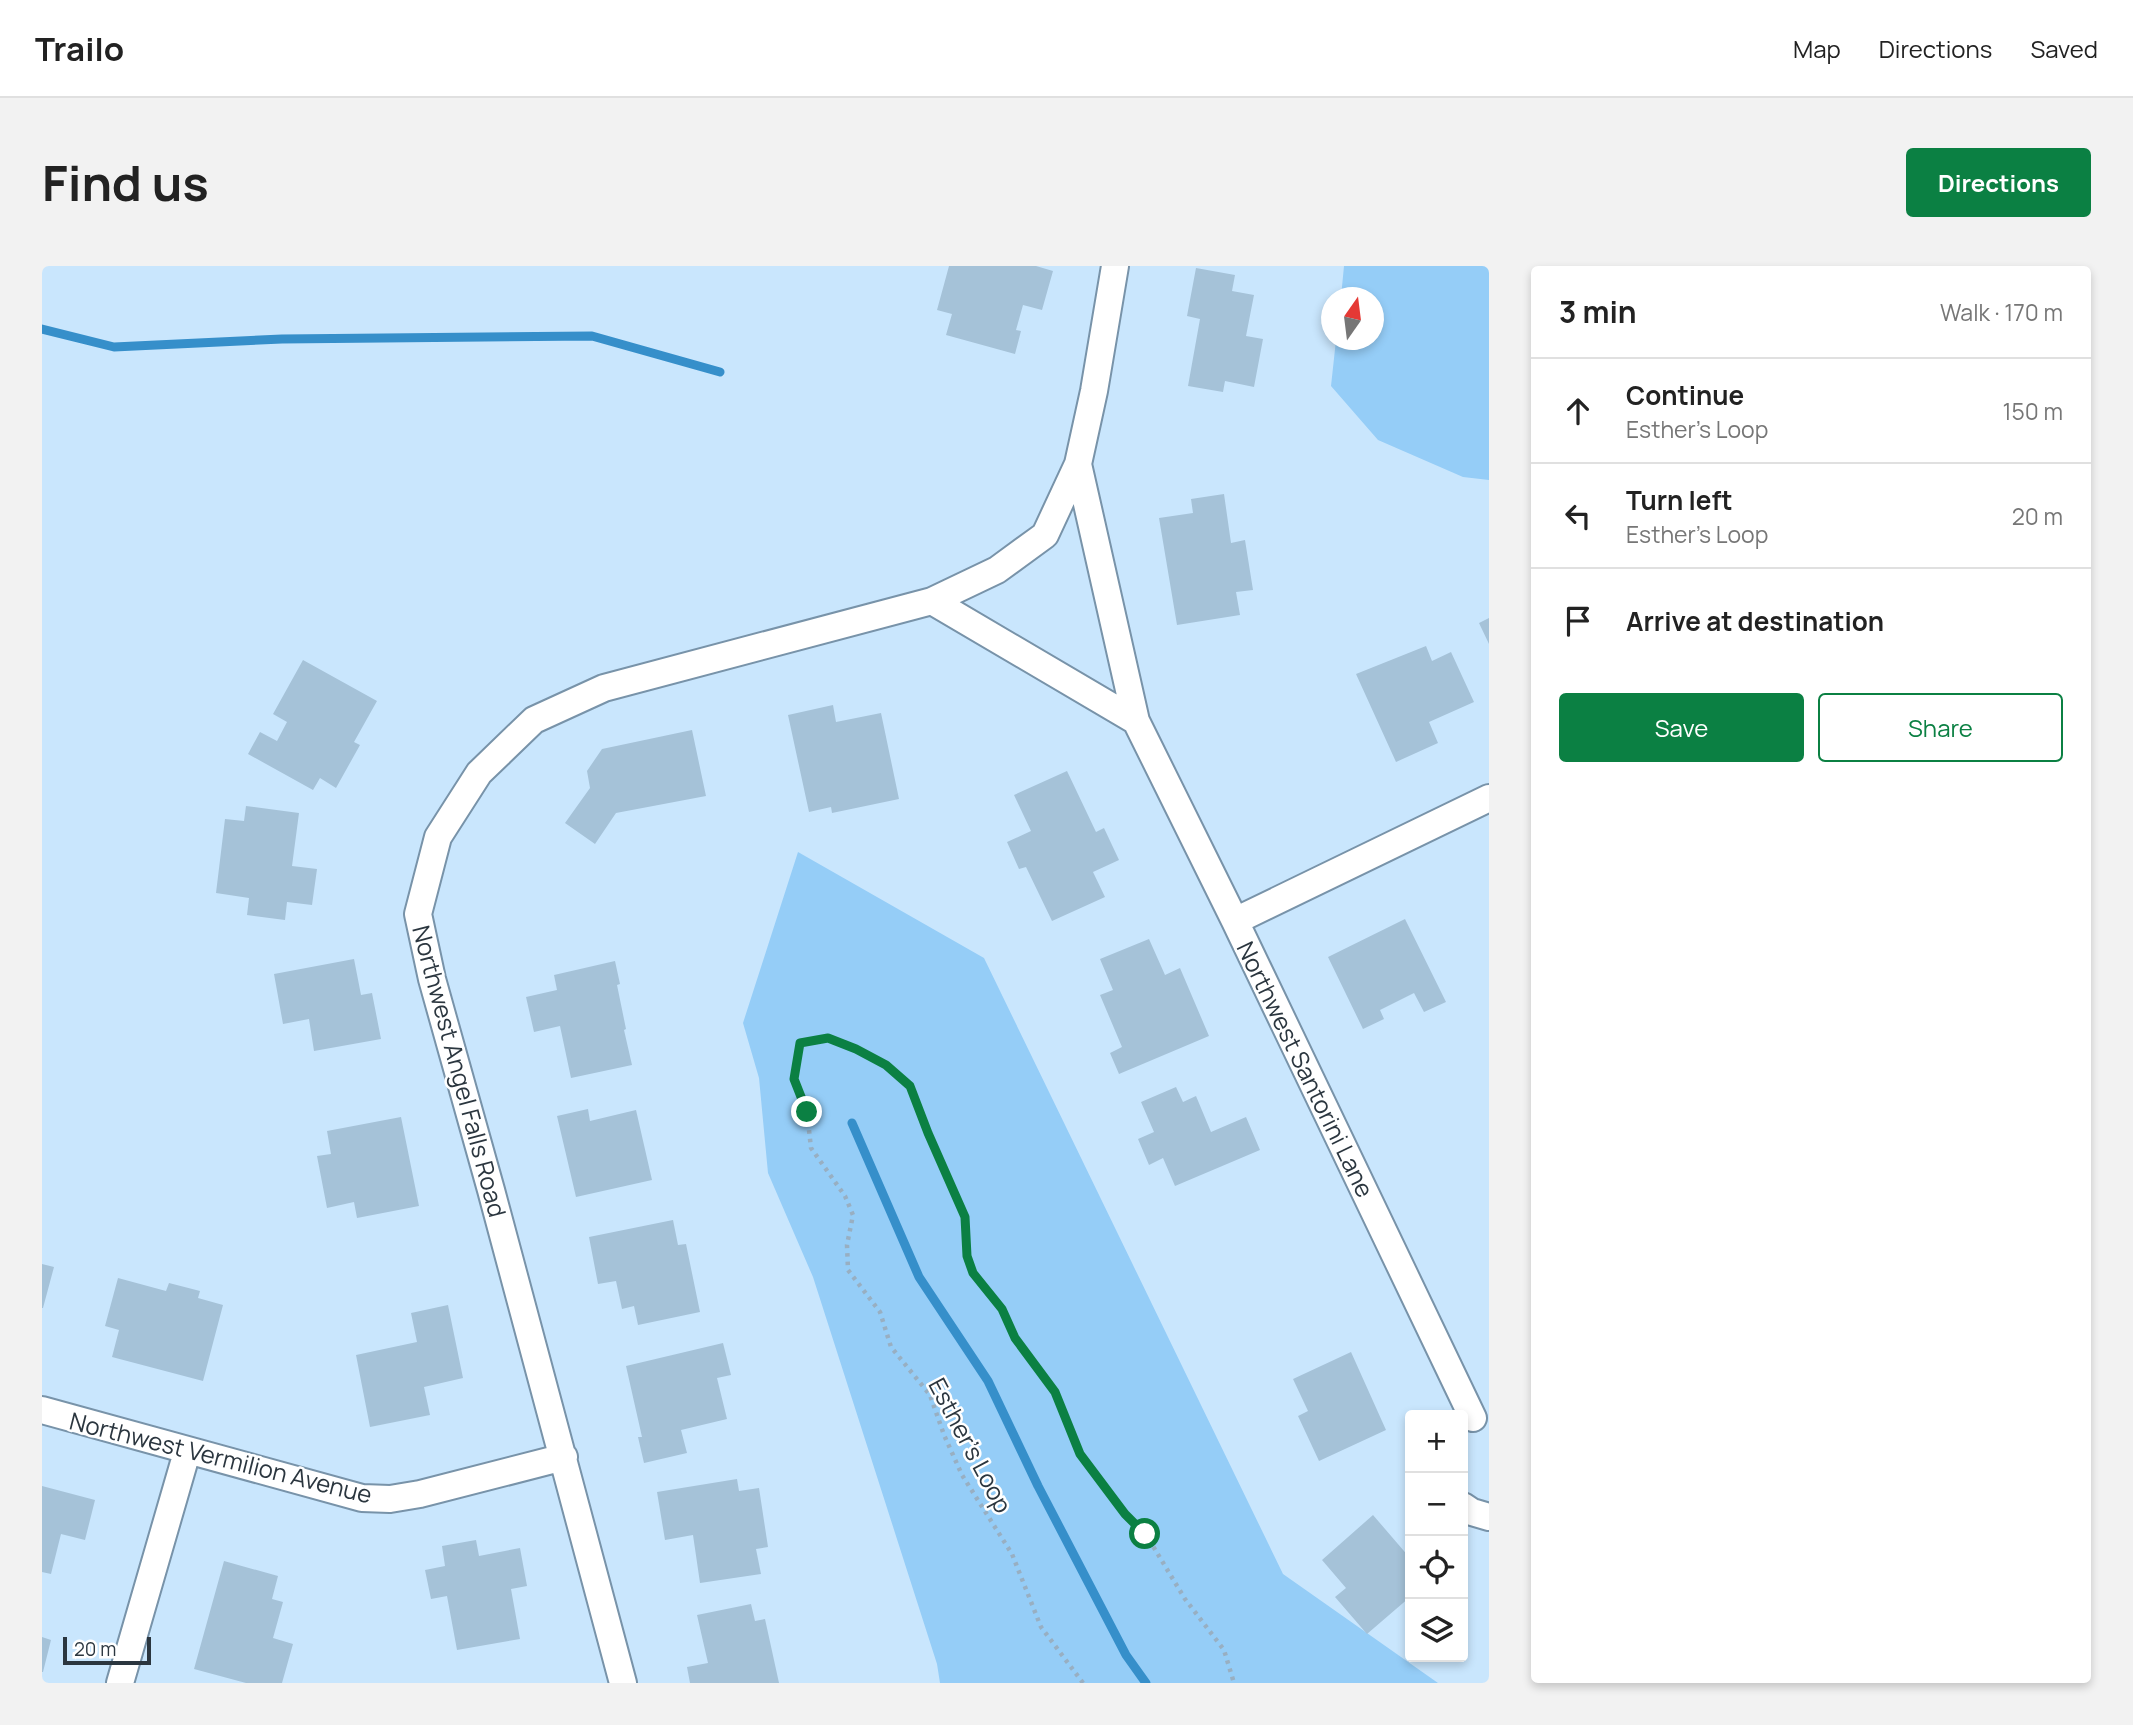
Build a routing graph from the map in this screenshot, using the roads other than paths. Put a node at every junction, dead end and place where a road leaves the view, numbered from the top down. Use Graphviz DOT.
graph roads {
  1 [pos="1115,266"];
  2 [pos="1078,464"];
  3 [pos="932,601"];
  4 [pos="1136,721"];
  5 [pos="1489,798"];
  6 [pos="1235,921"];
  7 [pos="42,1410"];
  8 [pos="1475,1418"];
  9 [pos="187,1452"];
  10 [pos="564,1457"];
  11 [pos="1468,1509"];
  12 [pos="1489,1517"];
  13 [pos="120,1683"];
  14 [pos="623,1683"];
  1 -- 2 [label="street, Northwest Angel Falls Road"];
  2 -- 3 [label="street, Northwest Angel Falls Road"];
  2 -- 4 [label="street, Northwest Santorini Lane"];
  3 -- 4 [label="street"];
  3 -- 10 [label="street, Northwest Angel Falls Road"];
  4 -- 6 [label="street, Northwest Santorini Lane"];
  5 -- 6 [label="street"];
  6 -- 8 [label="street, Northwest Santorini Lane"];
  7 -- 9 [label="street, Northwest Vermilion Avenue"];
  9 -- 10 [label="street, Northwest Vermilion Avenue"];
  9 -- 13 [label="street"];
  10 -- 14 [label="street, Northwest Angel Falls Road"];
  11 -- 12 [label="street"];
}
